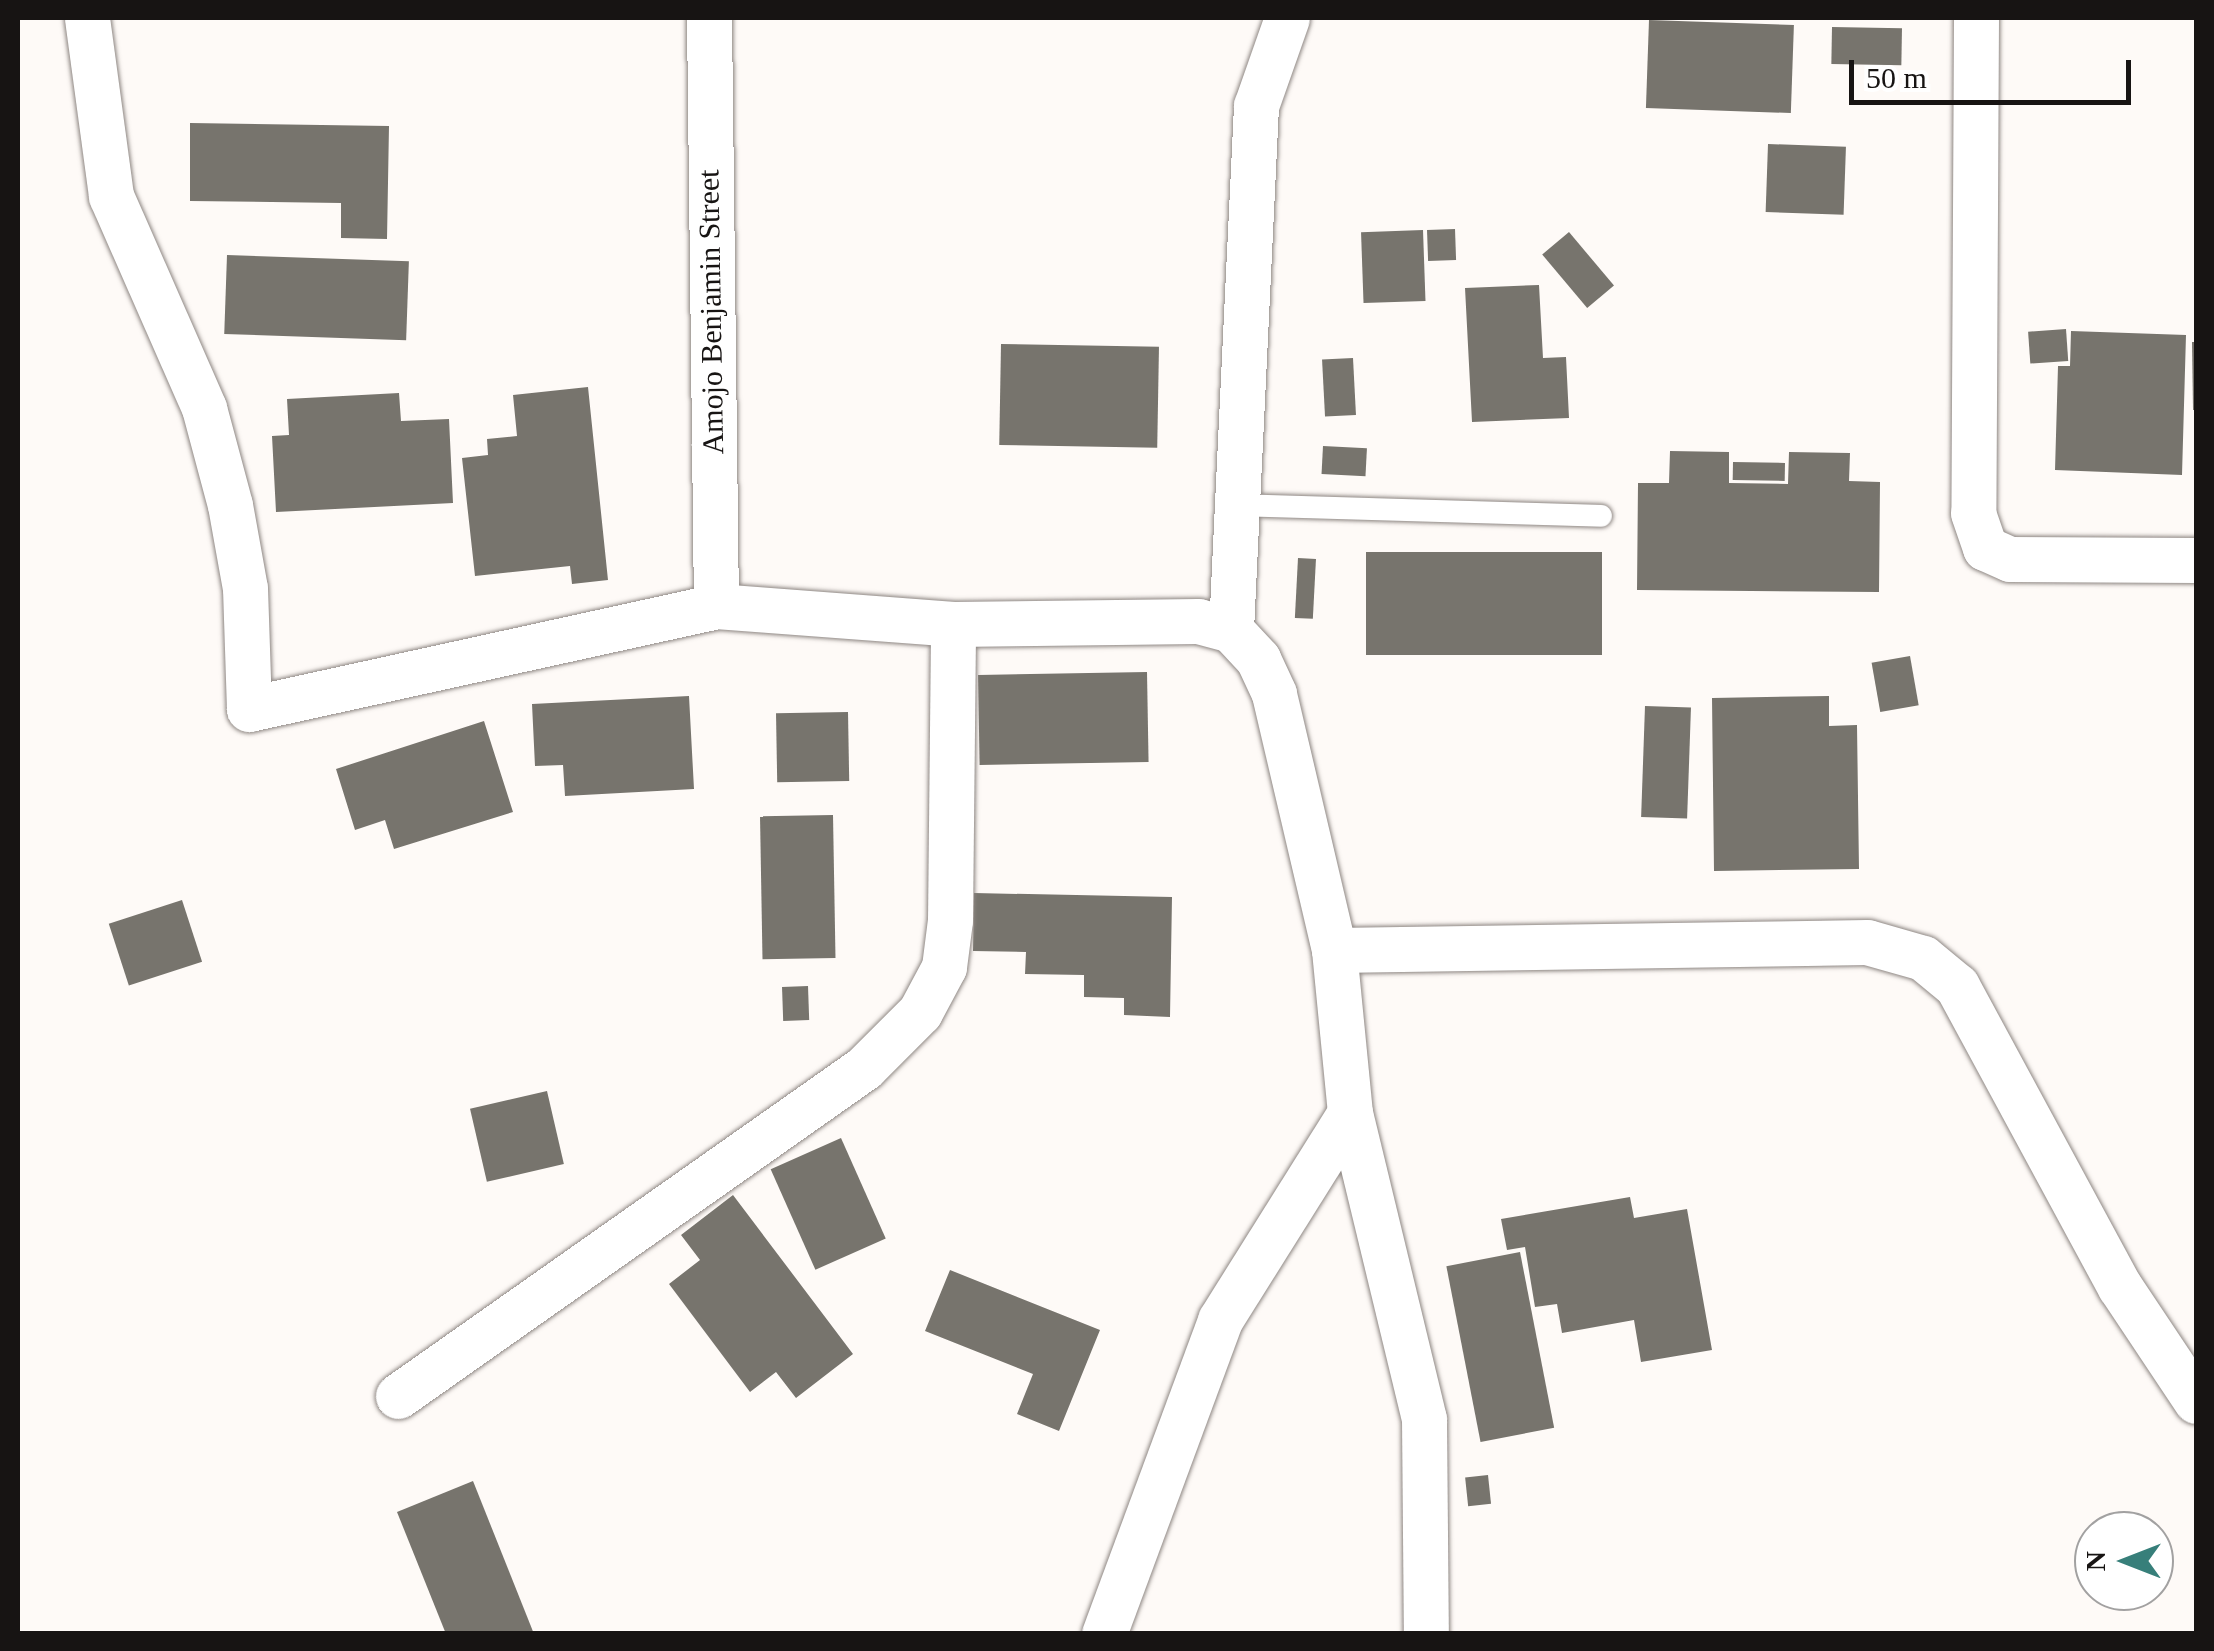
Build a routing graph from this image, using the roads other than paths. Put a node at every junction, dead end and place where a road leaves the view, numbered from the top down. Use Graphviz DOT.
graph roads {
  1 [pos="87,18"];
  2 [pos="709,18"];
  3 [pos="1286,18"];
  4 [pos="1976,18"];
  5 [pos="1236,505"];
  6 [pos="1600,516"];
  7 [pos="2196,560"];
  8 [pos="716,606"];
  9 [pos="953,624"];
  10 [pos="1231,630"];
  11 [pos="1334,950"];
  12 [pos="1350,1113"];
  13 [pos="398,1396"];
  14 [pos="2196,1400"];
  15 [pos="1104,1634"];
  16 [pos="1426,1634"];
  1 -- 8 [label="street"];
  2 -- 8 [label="street, Amojo Benjamin Street"];
  3 -- 5 [label="street"];
  4 -- 7 [label="street"];
  5 -- 6 [label="lane"];
  5 -- 10 [label="street"];
  8 -- 9 [label="street"];
  9 -- 10 [label="street"];
  9 -- 13 [label="street"];
  10 -- 11 [label="street"];
  11 -- 12 [label="street"];
  11 -- 14 [label="street"];
  12 -- 15 [label="street"];
  12 -- 16 [label="street"];
}
